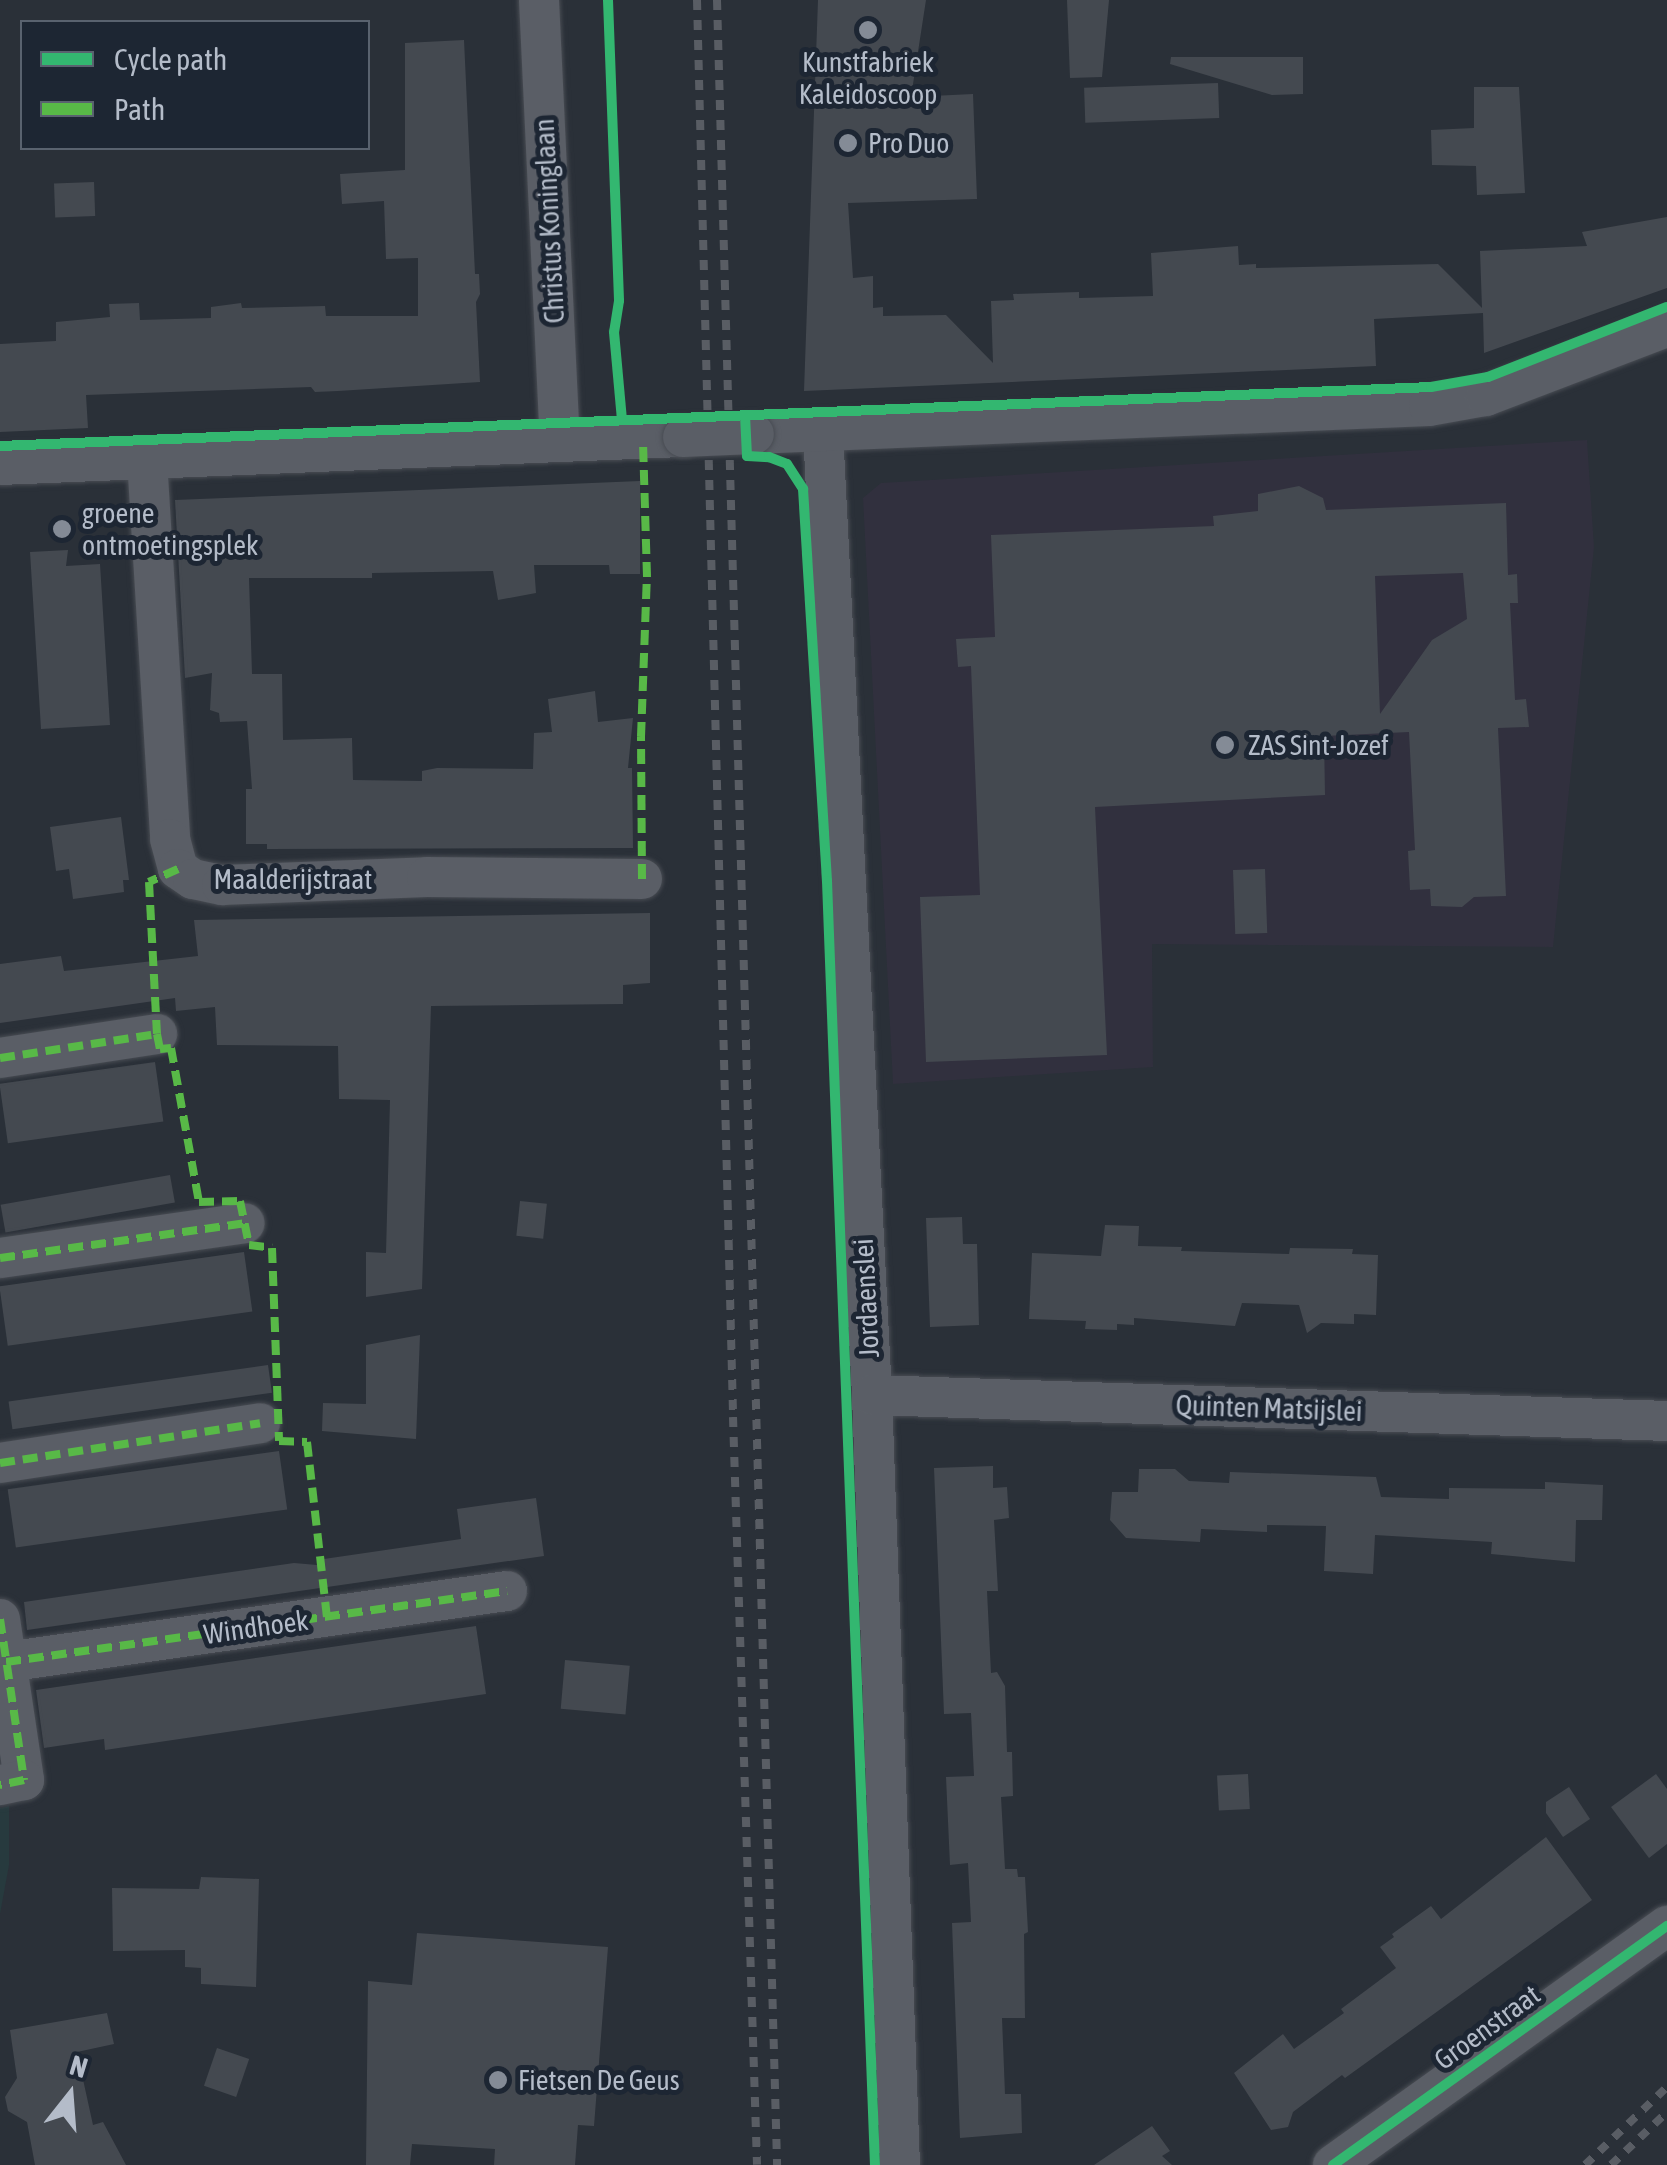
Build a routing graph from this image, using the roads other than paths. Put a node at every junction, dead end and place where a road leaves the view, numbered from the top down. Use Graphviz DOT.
graph roads {
  1 [pos="538,0"];
  2 [pos="1667,327"];
  3 [pos="823,431"];
  4 [pos="560,442"];
  5 [pos="147,459"];
  6 [pos="0,465"];
  7 [pos="642,879"];
  8 [pos="157,1034"];
  9 [pos="0,1058"];
  10 [pos="244,1223"];
  11 [pos="0,1258"];
  12 [pos="872,1395"];
  13 [pos="1667,1421"];
  14 [pos="260,1424"];
  15 [pos="0,1463"];
  16 [pos="507,1591"];
  17 [pos="0,1619"];
  18 [pos="6,1662"];
  19 [pos="0,1785"];
  20 [pos="1667,1926"];
  21 [pos="900,2165"];
  22 [pos="1333,2165"];
  1 -- 4 [label="street, Christus Koninglaan"];
  2 -- 3 [label="street"];
  3 -- 4 [label="street, bridge"];
  3 -- 12 [label="street, Jordaenslei"];
  4 -- 5 [label="street"];
  5 -- 6 [label="street"];
  5 -- 7 [label="street, Maalderijstraat"];
  8 -- 9 [label="street"];
  10 -- 11 [label="street"];
  12 -- 13 [label="street, Quinten Matsijslei"];
  12 -- 21 [label="street, Jordaenslei"];
  14 -- 15 [label="street"];
  16 -- 18 [label="street, Windhoek"];
  17 -- 18 [label="street"];
  18 -- 19 [label="street"];
  20 -- 22 [label="street, Groenstraat"];
}
